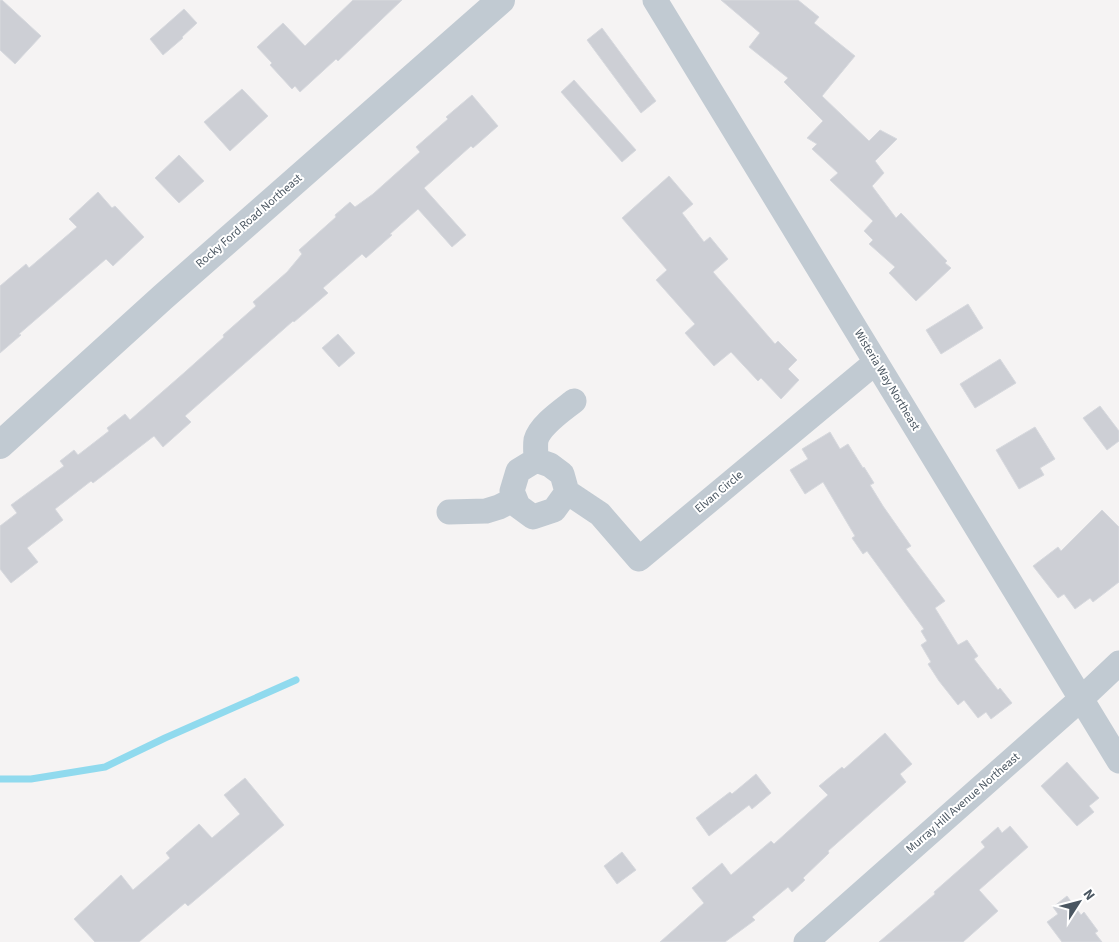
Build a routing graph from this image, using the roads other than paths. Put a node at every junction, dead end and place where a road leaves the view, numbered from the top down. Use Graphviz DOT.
graph roads {
  1 [pos="501,0"];
  2 [pos="655,0"];
  3 [pos="876,362"];
  4 [pos="574,401"];
  5 [pos="0,445"];
  6 [pos="536,460"];
  7 [pos="567,492"];
  8 [pos="515,499"];
  9 [pos="449,512"];
  10 [pos="1119,663"];
  11 [pos="1081,699"];
  12 [pos="1119,761"];
  13 [pos="806,942"];
  1 -- 5 [label="street, Rocky Ford Road Northeast"];
  2 -- 3 [label="street, Wisteria Way Northeast"];
  3 -- 7 [label="street, Elvan Circle"];
  3 -- 11 [label="street, Wisteria Way Northeast"];
  4 -- 6 [label="street"];
  6 -- 7 [label="street"];
  6 -- 8 [label="street"];
  7 -- 8 [label="street"];
  8 -- 9 [label="street"];
  10 -- 11 [label="street, Murray Hill Avenue Northeast"];
  11 -- 12 [label="street, Wisteria Way Northeast"];
  11 -- 13 [label="street, Murray Hill Avenue Northeast"];
}
